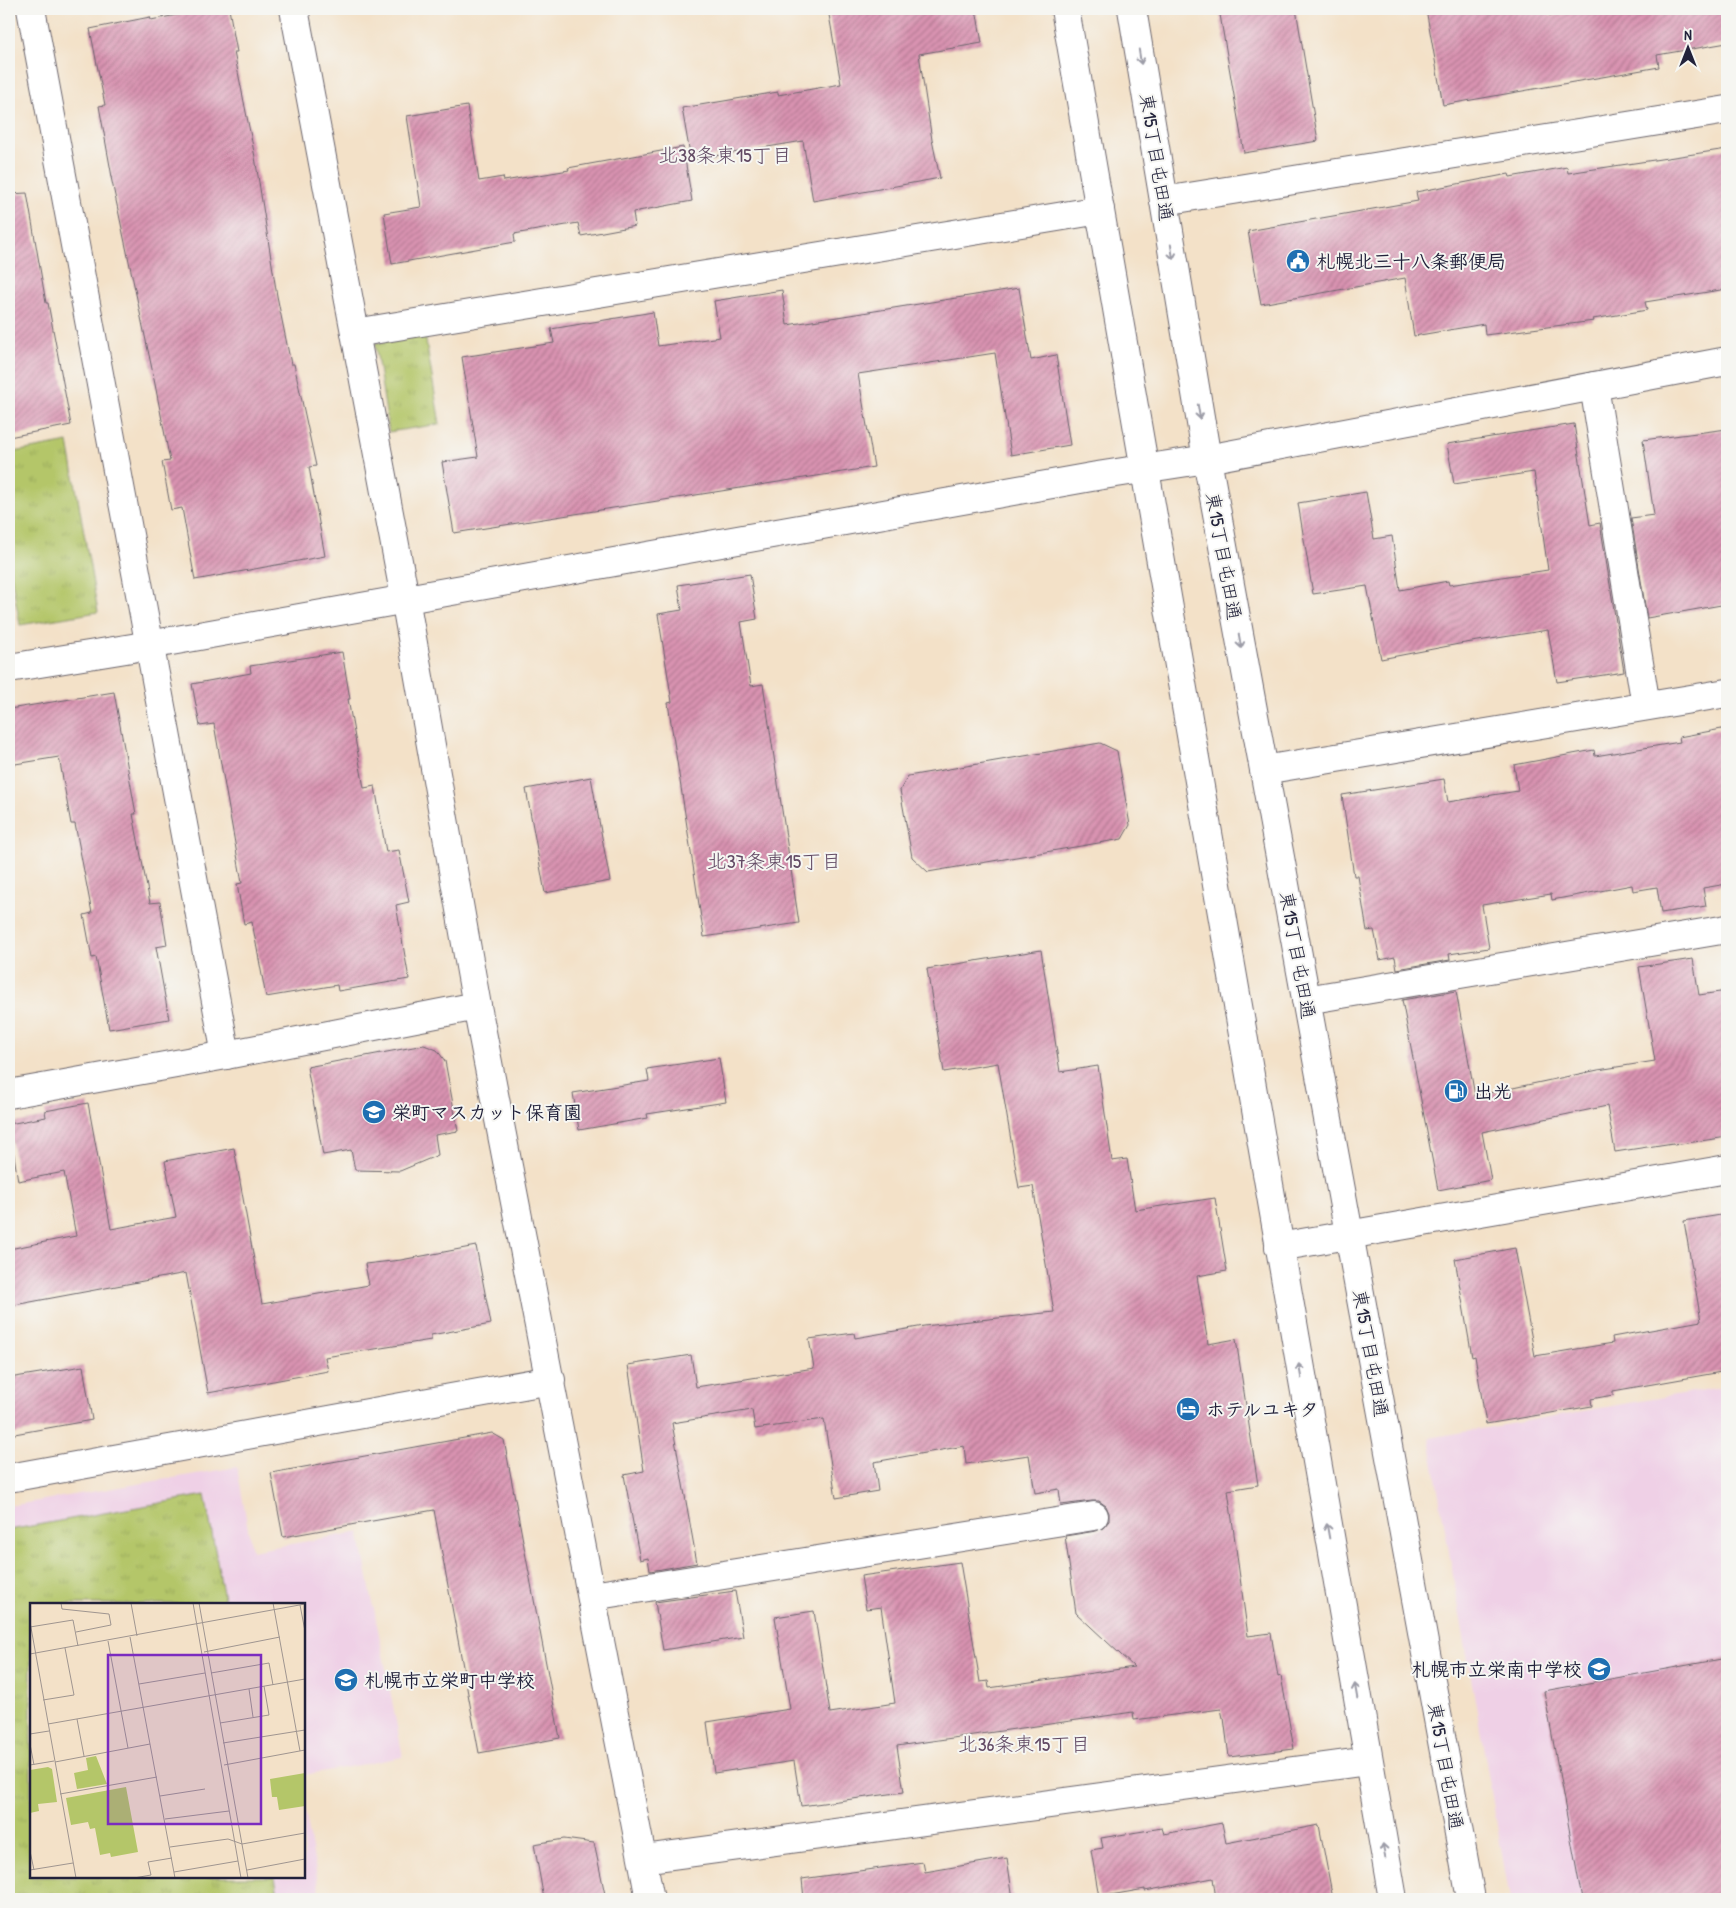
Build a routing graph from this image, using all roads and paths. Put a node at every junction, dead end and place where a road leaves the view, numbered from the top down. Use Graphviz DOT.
graph roads {
  1 [pos="31,9"];
  2 [pos="294,9"];
  3 [pos="1065,9"];
  4 [pos="1132,9"];
  5 [pos="1727,110"];
  6 [pos="1164,201"];
  7 [pos="1100,210"];
  8 [pos="355,333"];
  9 [pos="1727,360"];
  10 [pos="1594,386"];
  11 [pos="1206,459"];
  12 [pos="1144,468"];
  13 [pos="404,598"];
  14 [pos="150,644"];
  15 [pos="9,668"];
  16 [pos="1727,692"];
  17 [pos="1646,706"];
  18 [pos="1264,770"];
  19 [pos="1727,929"];
  20 [pos="1306,1000"];
  21 [pos="477,1006"];
  22 [pos="226,1055"];
  23 [pos="9,1094"];
  24 [pos="1727,1169"];
  25 [pos="1349,1236"];
  26 [pos="1279,1247"];
  27 [pos="551,1380"];
  28 [pos="9,1478"];
  29 [pos="1094,1516"];
  30 [pos="592,1596"];
  31 [pos="1368,1761"];
  32 [pos="643,1860"];
  33 [pos="650,1899"];
  34 [pos="1393,1899"];
  35 [pos="1471,1899"];
  1 -- 14 [label="street"];
  2 -- 8 [label="street"];
  3 -- 7 [label="street"];
  4 -- 6 [label="street, 東15丁目屯田通, one-way"];
  5 -- 6 [label="street"];
  6 -- 11 [label="street, 東15丁目屯田通, one-way"];
  7 -- 8 [label="street"];
  7 -- 12 [label="street"];
  8 -- 13 [label="street"];
  9 -- 10 [label="street"];
  10 -- 11 [label="street"];
  10 -- 17 [label="street"];
  11 -- 12 [label="street"];
  11 -- 18 [label="street, 東15丁目屯田通, one-way"];
  12 -- 13 [label="street"];
  12 -- 26 [label="street"];
  13 -- 14 [label="street"];
  13 -- 21 [label="street"];
  14 -- 15 [label="street"];
  14 -- 22 [label="street"];
  16 -- 17 [label="street"];
  17 -- 18 [label="street"];
  18 -- 20 [label="street, 東15丁目屯田通"];
  19 -- 20 [label="street"];
  20 -- 25 [label="street, 東15丁目屯田通"];
  21 -- 22 [label="street"];
  21 -- 27 [label="street"];
  22 -- 23 [label="street"];
  24 -- 25 [label="street"];
  25 -- 26 [label="street"];
  25 -- 35 [label="street, 東15丁目屯田通"];
  31 -- 26 [label="street, one-way"];
  27 -- 28 [label="street"];
  27 -- 30 [label="street"];
  29 -- 30 [label="street"];
  30 -- 32 [label="street"];
  31 -- 32 [label="street"];
  34 -- 31 [label="street, one-way"];
  32 -- 33 [label="street"];
}
